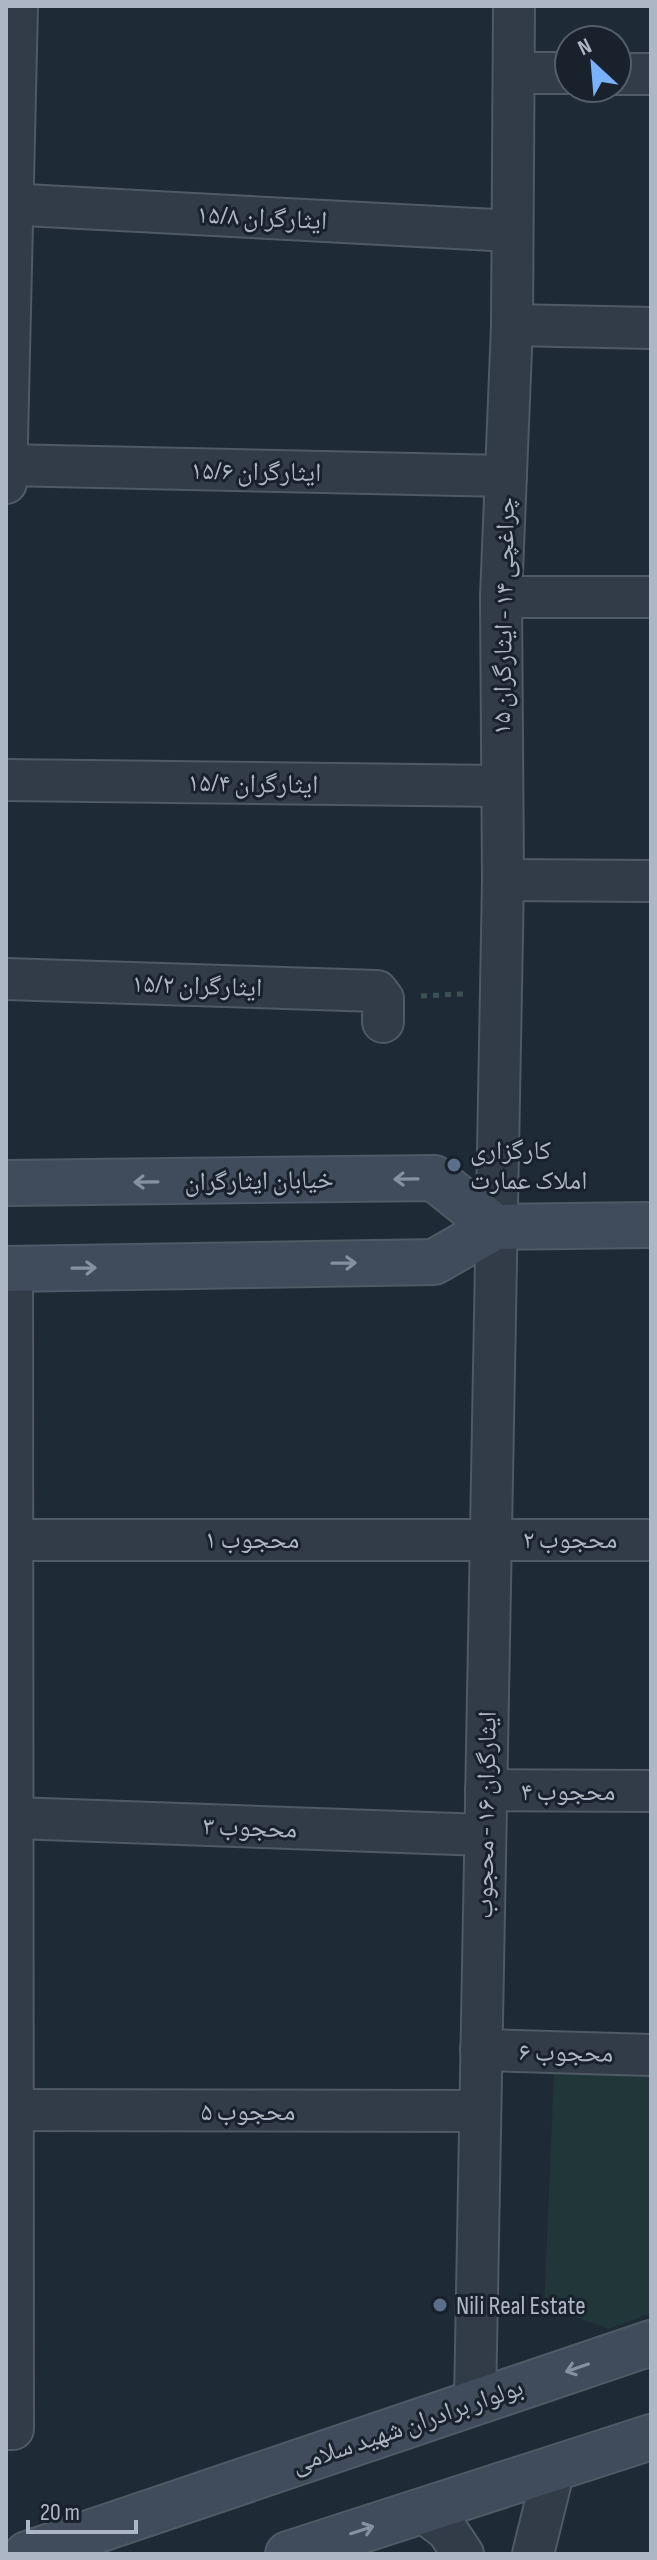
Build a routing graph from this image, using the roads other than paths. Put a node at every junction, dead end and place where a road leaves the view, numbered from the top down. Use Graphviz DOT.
graph roads {
  1 [pos="17,6"];
  2 [pos="514,6"];
  3 [pos="515,73"];
  4 [pos="553,73"];
  5 [pos="9,204"];
  6 [pos="512,231"];
  7 [pos="512,325"];
  8 [pos="651,328"];
  9 [pos="6,465"];
  10 [pos="506,476"];
  11 [pos="6,483"];
  12 [pos="501,597"];
  13 [pos="651,597"];
  14 [pos="6,780"];
  15 [pos="501,786"];
  16 [pos="503,880"];
  17 [pos="651,881"];
  18 [pos="6,979"];
  19 [pos="383,1010"];
  20 [pos="6,1183"];
  21 [pos="651,1225"];
  22 [pos="495,1227"];
  23 [pos="9,1269"];
  24 [pos="490,1539"];
  25 [pos="14,1540"];
  26 [pos="651,1540"];
  27 [pos="10,1601"];
  28 [pos="486,1790"];
  29 [pos="651,1791"];
  30 [pos="15,1818"];
  31 [pos="485,1835"];
  32 [pos="10,1894"];
  33 [pos="481,2050"];
  34 [pos="651,2055"];
  35 [pos="11,2110"];
  36 [pos="480,2111"];
  37 [pos="651,2343"];
  38 [pos="475,2402"];
  39 [pos="10,2429"];
  40 [pos="651,2437"];
  41 [pos="554,2469"];
  42 [pos="422,2511"];
  43 [pos="27,2554"];
  44 [pos="288,2554"];
  45 [pos="463,2554"];
  46 [pos="533,2554"];
  1 -- 5 [label="street"];
  2 -- 3 [label="street, چراغچی ۱۴ - ایثارگران ۱۵"];
  3 -- 4 [label="street"];
  3 -- 6 [label="street, چراغچی ۱۴ - ایثارگران ۱۵"];
  5 -- 6 [label="street, ایثارگران ۱۵/۸"];
  5 -- 9 [label="street"];
  6 -- 7 [label="street, چراغچی ۱۴ - ایثارگران ۱۵"];
  7 -- 8 [label="street"];
  7 -- 10 [label="street, چراغچی ۱۴ - ایثارگران ۱۵"];
  9 -- 10 [label="street, ایثارگران ۱۵/۶"];
  9 -- 11 [label="street"];
  10 -- 12 [label="street, چراغچی ۱۴ - ایثارگران ۱۵"];
  12 -- 13 [label="street"];
  12 -- 15 [label="street, چراغچی ۱۴ - ایثارگران ۱۵"];
  14 -- 15 [label="street, ایثارگران ۱۵/۴"];
  15 -- 16 [label="street, چراغچی ۱۴ - ایثارگران ۱۵"];
  16 -- 17 [label="street"];
  16 -- 22 [label="street, چراغچی ۱۴ - ایثارگران ۱۵"];
  18 -- 19 [label="street, ایثارگران ۱۵/۲"];
  22 -- 20 [label="street, خیابان ایثارگران, one-way"];
  21 -- 22 [label="street"];
  23 -- 22 [label="street, one-way"];
  22 -- 24 [label="street, ایثارگران ۱۶ - محجوب"];
  23 -- 25 [label="street"];
  24 -- 25 [label="street, محجوب ۱"];
  24 -- 26 [label="street, محجوب ۲"];
  24 -- 28 [label="street, ایثارگران ۱۶ - محجوب"];
  25 -- 27 [label="street"];
  27 -- 30 [label="street"];
  28 -- 29 [label="street, محجوب ۴"];
  28 -- 31 [label="street, ایثارگران ۱۶ - محجوب"];
  30 -- 31 [label="street, محجوب ۳"];
  30 -- 32 [label="street"];
  31 -- 33 [label="street, ایثارگران ۱۶ - محجوب"];
  32 -- 35 [label="street"];
  33 -- 34 [label="street, محجوب ۶"];
  33 -- 36 [label="street, ایثارگران ۱۶ - محجوب"];
  35 -- 36 [label="street, محجوب ۵"];
  35 -- 39 [label="street"];
  36 -- 38 [label="street, ایثارگران ۱۶ - محجوب"];
  37 -- 38 [label="street, بولوار برادران شهید سلامی, one-way"];
  38 -- 43 [label="street, بولوار برادران شهید سلامی"];
  40 -- 41 [label="street"];
  41 -- 42 [label="street"];
  41 -- 46 [label="street"];
  44 -- 42 [label="street, one-way"];
  42 -- 45 [label="street"];
}
